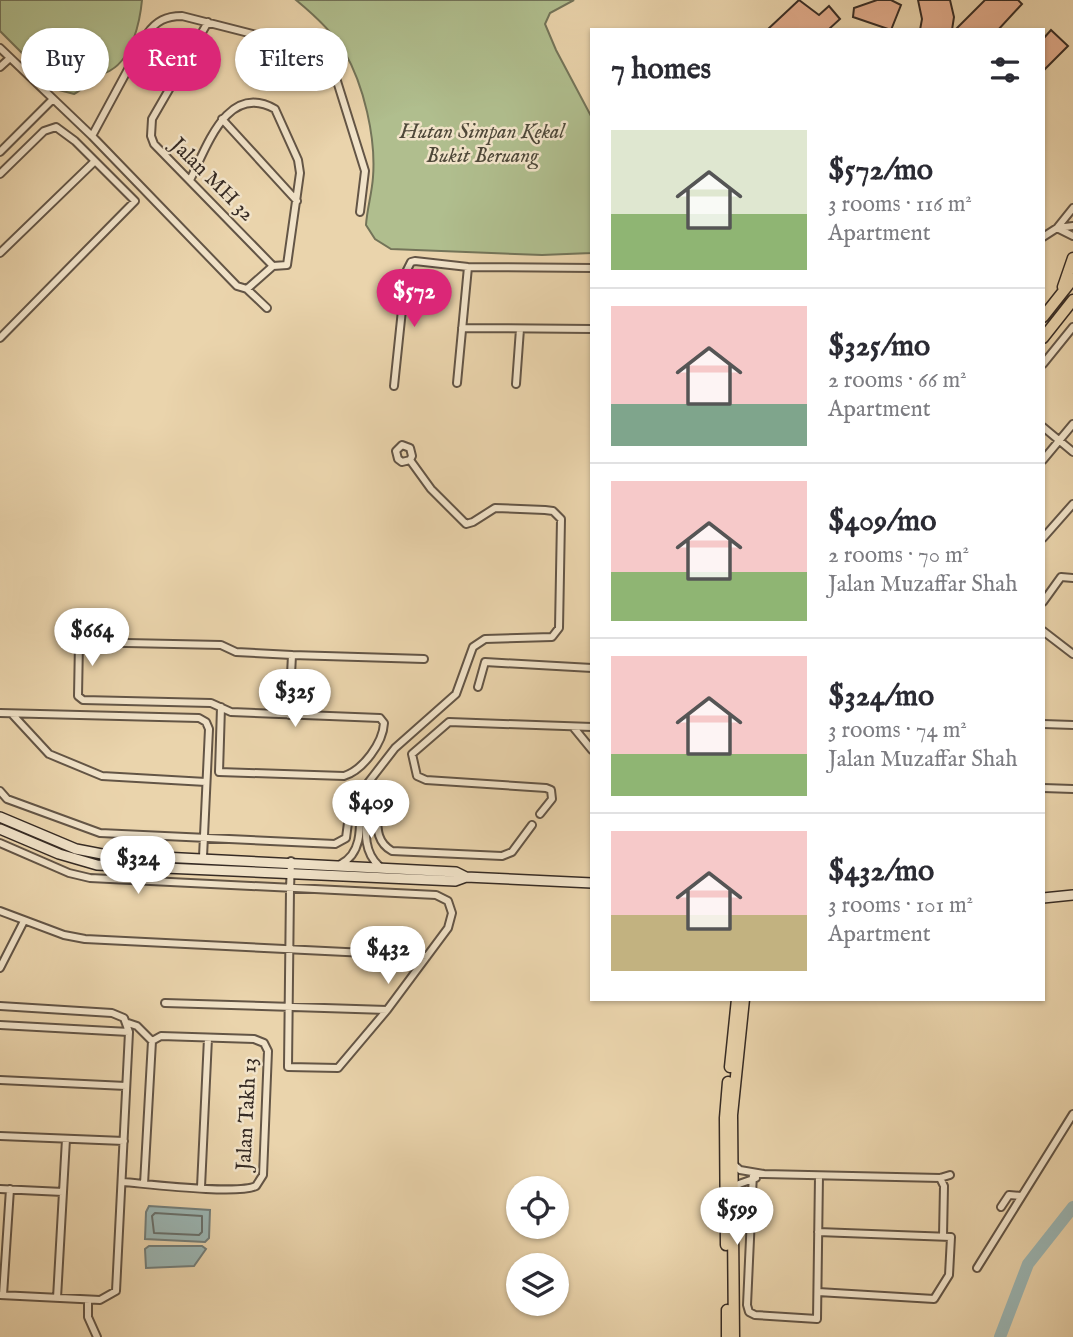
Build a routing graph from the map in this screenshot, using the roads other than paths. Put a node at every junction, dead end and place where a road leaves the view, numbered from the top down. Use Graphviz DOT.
graph roads {
  1 [pos="208,22"];
  2 [pos="0,48"];
  3 [pos="10,58"];
  4 [pos="0,67"];
  5 [pos="52,100"];
  6 [pos="222,120"];
  7 [pos="92,136"];
  8 [pos="0,152"];
  9 [pos="95,161"];
  10 [pos="0,174"];
  11 [pos="191,180"];
  12 [pos="298,201"];
  13 [pos="1073,208"];
  14 [pos="360,212"];
  15 [pos="1073,226"];
  16 [pos="1057,228"];
  17 [pos="1045,236"];
  18 [pos="1073,236"];
  19 [pos="0,253"];
  20 [pos="1073,258"];
  21 [pos="273,266"];
  22 [pos="468,267"];
  23 [pos="590,268"];
  24 [pos="1073,279"];
  25 [pos="247,289"];
  26 [pos="1061,294"];
  27 [pos="1073,300"];
  28 [pos="267,307"];
  29 [pos="1045,314"];
  30 [pos="1073,327"];
  31 [pos="463,328"];
  32 [pos="520,329"];
  33 [pos="590,329"];
  34 [pos="1045,335"];
  35 [pos="0,338"];
  36 [pos="1045,362"];
  37 [pos="457,383"];
  38 [pos="516,384"];
  39 [pos="394,386"];
  40 [pos="1073,424"];
  41 [pos="1045,428"];
  42 [pos="1061,439"];
  43 [pos="1073,452"];
  44 [pos="1045,458"];
  45 [pos="410,460"];
  46 [pos="1073,505"];
  47 [pos="1045,536"];
  48 [pos="1073,578"];
  49 [pos="1045,599"];
  50 [pos="1045,633"];
  51 [pos="1073,654"];
  52 [pos="292,655"];
  53 [pos="424,659"];
  54 [pos="590,668"];
  55 [pos="478,687"];
  56 [pos="221,708"];
  57 [pos="0,713"];
  58 [pos="12,714"];
  59 [pos="289,715"];
  60 [pos="422,723"];
  61 [pos="1045,724"];
  62 [pos="1073,725"];
  63 [pos="590,727"];
  64 [pos="574,728"];
  65 [pos="414,729"];
  66 [pos="434,734"];
  67 [pos="383,737"];
  68 [pos="426,741"];
  69 [pos="378,743"];
  70 [pos="590,748"];
  71 [pos="393,751"];
  72 [pos="206,782"];
  73 [pos="1045,788"];
  74 [pos="1073,789"];
  75 [pos="0,790"];
  76 [pos="364,792"];
  77 [pos="540,814"];
  78 [pos="0,817"];
  79 [pos="532,825"];
  80 [pos="0,829"];
  81 [pos="203,839"];
  82 [pos="0,843"];
  83 [pos="203,857"];
  84 [pos="291,862"];
  85 [pos="341,864"];
  86 [pos="379,866"];
  87 [pos="290,873"];
  88 [pos="466,877"];
  89 [pos="590,883"];
  90 [pos="290,888"];
  91 [pos="1073,895"];
  92 [pos="1045,898"];
  93 [pos="0,911"];
  94 [pos="24,921"];
  95 [pos="289,950"];
  96 [pos="427,956"];
  97 [pos="0,968"];
  98 [pos="737,1001"];
  99 [pos="744,1001"];
  100 [pos="165,1003"];
  101 [pos="0,1006"];
  102 [pos="289,1008"];
  103 [pos="387,1010"];
  104 [pos="128,1023"];
  105 [pos="0,1025"];
  106 [pos="130,1032"];
  107 [pos="208,1038"];
  108 [pos="152,1041"];
  109 [pos="0,1080"];
  110 [pos="127,1086"];
  111 [pos="1073,1114"];
  112 [pos="0,1136"];
  113 [pos="66,1139"];
  114 [pos="124,1142"];
  115 [pos="732,1163"];
  116 [pos="819,1175"];
  117 [pos="950,1175"];
  118 [pos="753,1176"];
  119 [pos="940,1178"];
  120 [pos="122,1182"];
  121 [pos="144,1184"];
  122 [pos="201,1187"];
  123 [pos="0,1189"];
  124 [pos="10,1189"];
  125 [pos="63,1192"];
  126 [pos="733,1194"];
  127 [pos="1021,1196"];
  128 [pos="1001,1207"];
  129 [pos="818,1232"];
  130 [pos="943,1236"];
  131 [pos="977,1268"];
  132 [pos="818,1292"];
  133 [pos="1,1295"];
  134 [pos="57,1298"];
  135 [pos="88,1300"];
  136 [pos="97,1337"];
  137 [pos="727,1337"];
  138 [pos="734,1337"];
  1 -- 7 [label="street"];
  1 -- 11 [label="street, Jalan MH 32"];
  1 -- 14 [label="street"];
  2 -- 3 [label="street"];
  3 -- 4 [label="street"];
  3 -- 5 [label="street"];
  5 -- 7 [label="street"];
  5 -- 8 [label="street"];
  6 -- 11 [label="street"];
  6 -- 12 [label="street"];
  6 -- 12 [label="street"];
  7 -- 25 [label="street"];
  9 -- 10 [label="street"];
  9 -- 19 [label="street"];
  9 -- 35 [label="street"];
  11 -- 21 [label="street, Jalan MH 32"];
  12 -- 21 [label="street"];
  13 -- 16 [label="street"];
  15 -- 16 [label="street"];
  16 -- 17 [label="street"];
  16 -- 18 [label="street"];
  20 -- 26 [label="main road"];
  21 -- 25 [label="street"];
  22 -- 23 [label="street"];
  22 -- 31 [label="street"];
  22 -- 39 [label="street"];
  24 -- 26 [label="main road"];
  25 -- 28 [label="street"];
  26 -- 29 [label="main road"];
  27 -- 34 [label="main road"];
  30 -- 36 [label="street"];
  31 -- 32 [label="street"];
  31 -- 37 [label="street"];
  32 -- 33 [label="street"];
  32 -- 38 [label="street"];
  40 -- 42 [label="street"];
  41 -- 42 [label="street"];
  42 -- 43 [label="street"];
  42 -- 44 [label="street"];
  45 -- 60 [label="street"];
  46 -- 47 [label="street"];
  48 -- 49 [label="street"];
  50 -- 51 [label="street"];
  52 -- 53 [label="street"];
  52 -- 56 [label="street"];
  52 -- 59 [label="street"];
  54 -- 55 [label="street"];
  56 -- 59 [label="street"];
  56 -- 69 [label="street"];
  57 -- 58 [label="street"];
  58 -- 72 [label="street"];
  58 -- 72 [label="street"];
  59 -- 67 [label="street"];
  60 -- 65 [label="street"];
  60 -- 66 [label="street"];
  61 -- 62 [label="street"];
  63 -- 64 [label="street"];
  64 -- 66 [label="street"];
  64 -- 70 [label="street"];
  65 -- 68 [label="street"];
  65 -- 71 [label="street"];
  66 -- 68 [label="street"];
  67 -- 69 [label="street"];
  67 -- 71 [label="street"];
  68 -- 77 [label="street"];
  69 -- 71 [label="street"];
  71 -- 76 [label="street"];
  72 -- 81 [label="street"];
  73 -- 74 [label="street"];
  75 -- 81 [label="street"];
  76 -- 79 [label="street"];
  76 -- 81 [label="street"];
  76 -- 85 [label="street"];
  76 -- 86 [label="street"];
  78 -- 83 [label="main road"];
  80 -- 87 [label="main road"];
  81 -- 83 [label="street"];
  82 -- 90 [label="street"];
  83 -- 84 [label="main road"];
  84 -- 85 [label="main road"];
  84 -- 87 [label="street"];
  85 -- 86 [label="main road"];
  86 -- 88 [label="main road"];
  87 -- 88 [label="main road"];
  87 -- 90 [label="street"];
  88 -- 89 [label="main road"];
  90 -- 95 [label="street"];
  90 -- 96 [label="street"];
  91 -- 92 [label="main road"];
  93 -- 94 [label="street"];
  94 -- 95 [label="street"];
  94 -- 97 [label="street"];
  95 -- 96 [label="street"];
  95 -- 102 [label="street"];
  96 -- 103 [label="street"];
  98 -- 137 [label="main road"];
  99 -- 115 [label="main road"];
  100 -- 102 [label="street"];
  101 -- 104 [label="street"];
  102 -- 103 [label="street"];
  102 -- 103 [label="street"];
  104 -- 106 [label="street"];
  104 -- 108 [label="street"];
  105 -- 106 [label="street"];
  106 -- 110 [label="street"];
  107 -- 108 [label="street"];
  107 -- 122 [label="street"];
  107 -- 122 [label="street, Jalan Takh 13"];
  108 -- 121 [label="street"];
  109 -- 110 [label="street"];
  110 -- 114 [label="street"];
  111 -- 127 [label="street"];
  112 -- 113 [label="street"];
  113 -- 114 [label="street"];
  113 -- 125 [label="street"];
  114 -- 120 [label="street"];
  115 -- 118 [label="street"];
  115 -- 126 [label="main road"];
  116 -- 118 [label="street"];
  116 -- 119 [label="street"];
  116 -- 129 [label="street"];
  117 -- 119 [label="street"];
  118 -- 126 [label="street"];
  118 -- 132 [label="street"];
  119 -- 130 [label="street"];
  120 -- 121 [label="street"];
  120 -- 135 [label="street"];
  121 -- 122 [label="street"];
  123 -- 124 [label="street"];
  124 -- 125 [label="street"];
  124 -- 133 [label="street"];
  125 -- 134 [label="street"];
  126 -- 138 [label="main road"];
  127 -- 128 [label="street"];
  127 -- 131 [label="street"];
  129 -- 130 [label="street"];
  129 -- 132 [label="street"];
  130 -- 132 [label="street"];
  133 -- 134 [label="street"];
  134 -- 135 [label="street"];
  135 -- 136 [label="street"];
}
